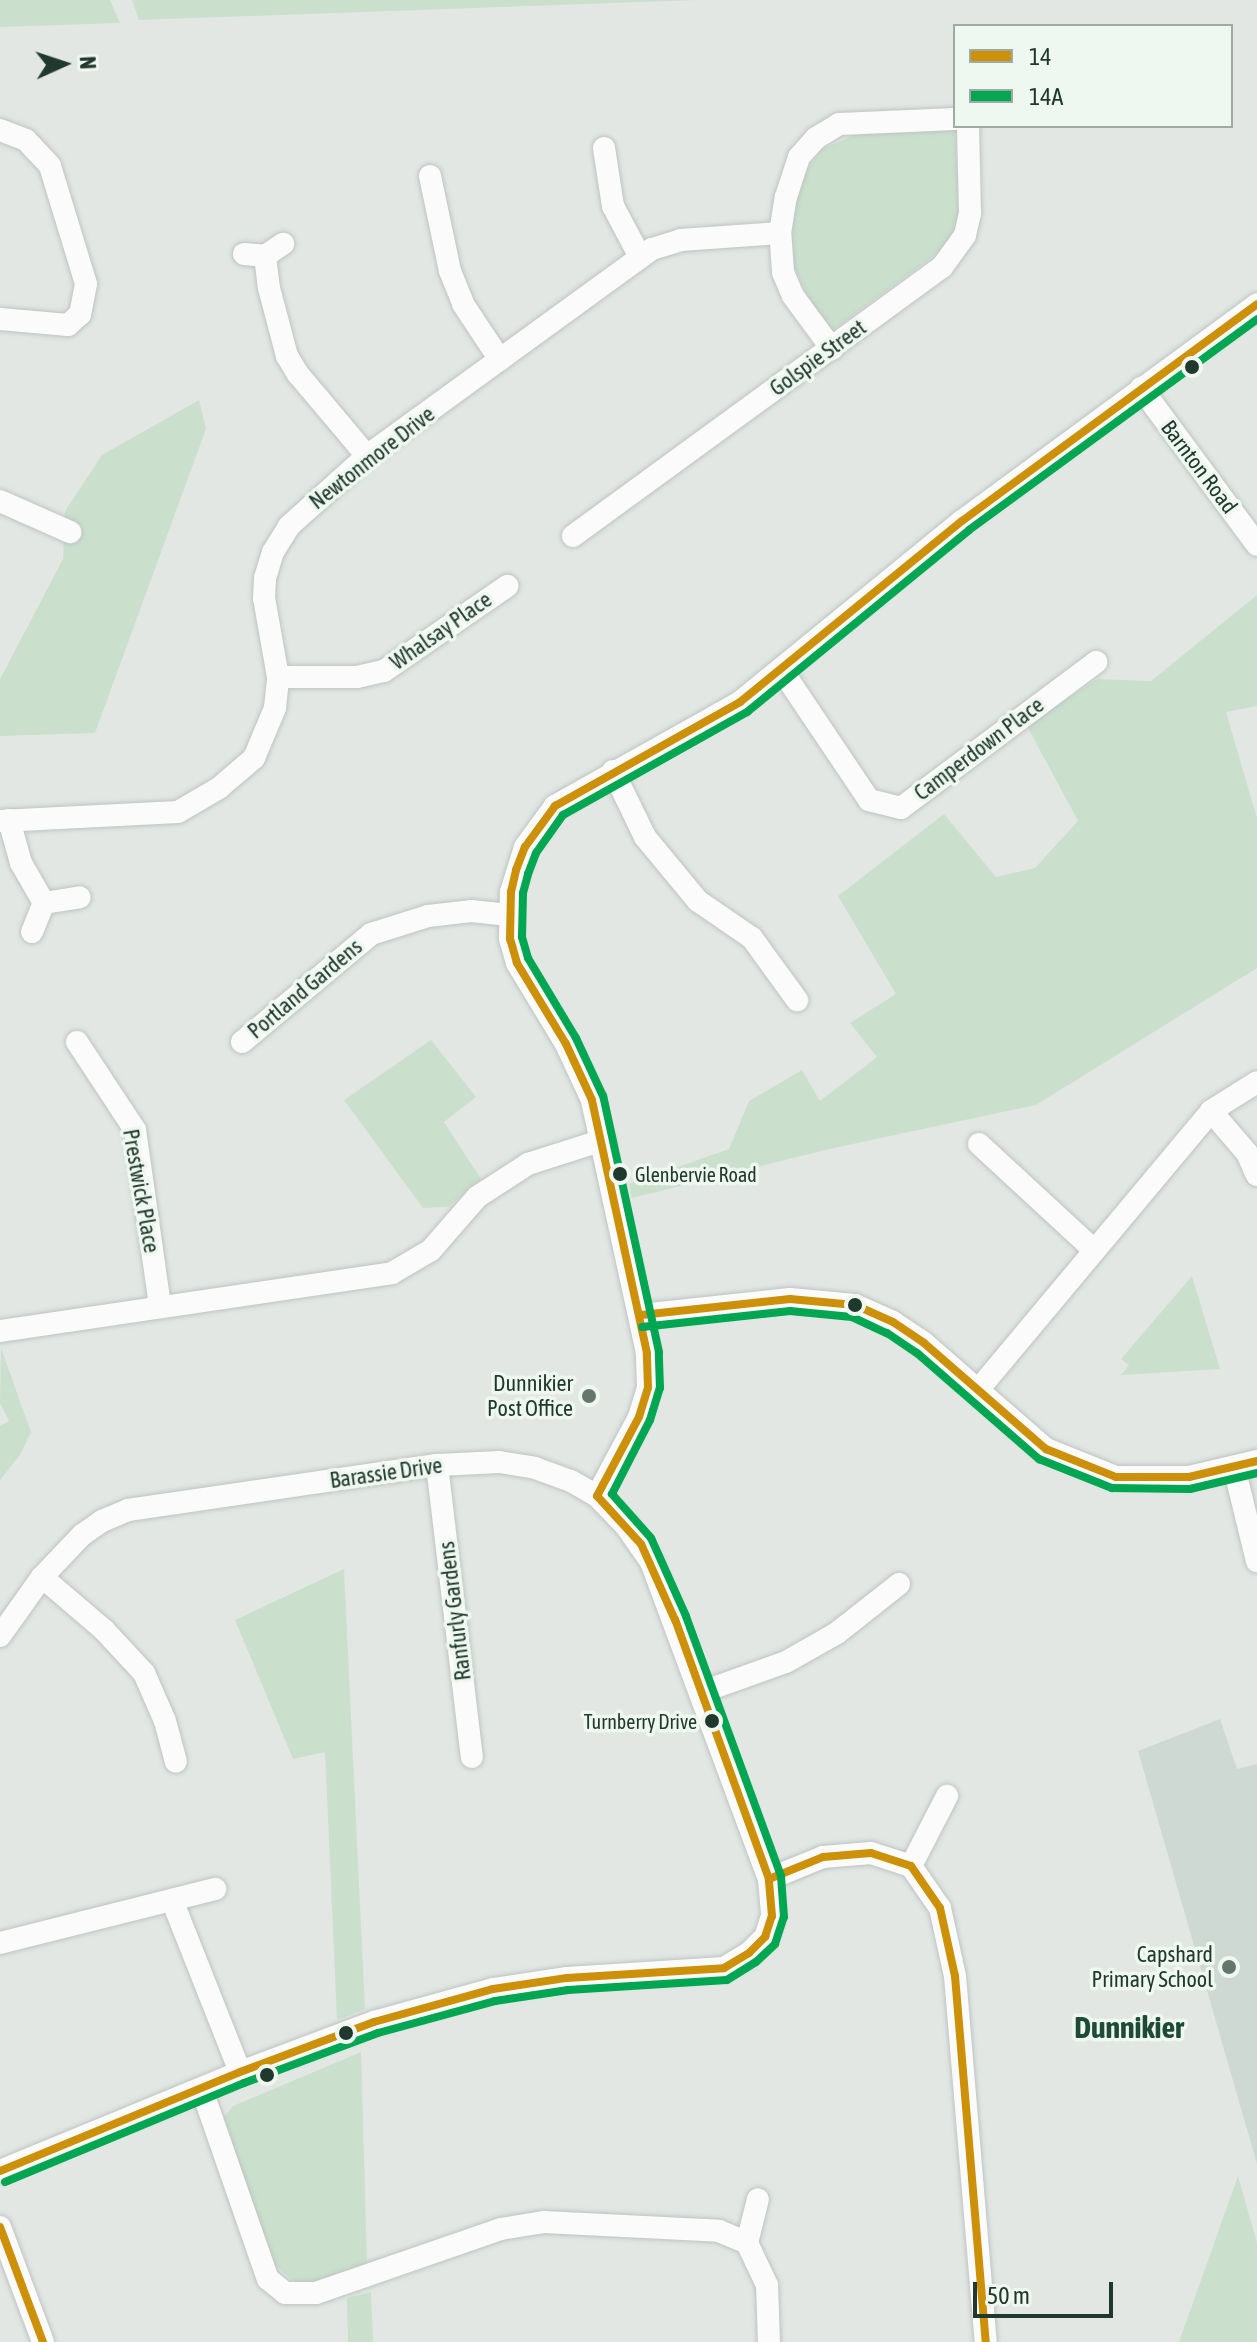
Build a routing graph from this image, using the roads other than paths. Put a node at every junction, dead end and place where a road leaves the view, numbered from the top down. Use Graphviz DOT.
graph roads {
  1 [pos="953,119"];
  2 [pos="968,128"];
  3 [pos="0,130"];
  4 [pos="604,148"];
  5 [pos="430,176"];
  6 [pos="780,233"];
  7 [pos="264,251"];
  8 [pos="640,257"];
  9 [pos="1257,304"];
  10 [pos="0,319"];
  11 [pos="832,349"];
  12 [pos="500,360"];
  13 [pos="1141,388"];
  14 [pos="367,456"];
  15 [pos="0,501"];
  16 [pos="70,532"];
  17 [pos="573,536"];
  18 [pos="1256,542"];
  19 [pos="507,586"];
  20 [pos="1096,662"];
  21 [pos="781,669"];
  22 [pos="278,677"];
  23 [pos="613,771"];
  24 [pos="4,820"];
  25 [pos="80,897"];
  26 [pos="44,903"];
  27 [pos="509,915"];
  28 [pos="32,932"];
  29 [pos="797,1000"];
  30 [pos="77,1042"];
  31 [pos="242,1042"];
  32 [pos="1257,1082"];
  33 [pos="1211,1111"];
  34 [pos="603,1140"];
  35 [pos="979,1144"];
  36 [pos="1257,1175"];
  37 [pos="1094,1250"];
  38 [pos="160,1306"];
  39 [pos="641,1315"];
  40 [pos="0,1331"];
  41 [pos="978,1390"];
  42 [pos="1257,1461"];
  43 [pos="437,1465"];
  44 [pos="1234,1467"];
  45 [pos="597,1496"];
  46 [pos="1257,1561"];
  47 [pos="42,1577"];
  48 [pos="899,1584"];
  49 [pos="0,1636"];
  50 [pos="702,1692"];
  51 [pos="472,1757"];
  52 [pos="176,1762"];
  53 [pos="947,1796"];
  54 [pos="911,1866"];
  55 [pos="769,1879"];
  56 [pos="215,1889"];
  57 [pos="172,1900"];
  58 [pos="0,1943"];
  59 [pos="240,2072"];
  60 [pos="202,2090"];
  61 [pos="0,2171"];
  62 [pos="758,2199"];
  63 [pos="0,2227"];
  64 [pos="747,2243"];
  65 [pos="43,2342"];
  66 [pos="769,2342"];
  67 [pos="986,2342"];
  1 -- 6 [label="street"];
  2 -- 11 [label="street, Golspie Street"];
  3 -- 10 [label="street"];
  4 -- 8 [label="street"];
  5 -- 12 [label="street"];
  6 -- 8 [label="street, Newtonmore Drive"];
  6 -- 11 [label="street"];
  7 -- 14 [label="street"];
  8 -- 12 [label="street, Newtonmore Drive"];
  9 -- 13 [label="street"];
  11 -- 17 [label="street, Golspie Street"];
  12 -- 14 [label="street, Newtonmore Drive"];
  13 -- 18 [label="street, Barnton Road"];
  13 -- 21 [label="street"];
  14 -- 22 [label="street, Newtonmore Drive"];
  15 -- 16 [label="street"];
  19 -- 22 [label="street, Whalsay Place"];
  20 -- 21 [label="street, Camperdown Place"];
  21 -- 23 [label="street"];
  22 -- 24 [label="street, Newtonmore Drive"];
  23 -- 27 [label="street"];
  23 -- 29 [label="street"];
  24 -- 26 [label="street"];
  25 -- 26 [label="street"];
  26 -- 28 [label="street"];
  27 -- 31 [label="street, Portland Gardens"];
  27 -- 34 [label="street"];
  30 -- 38 [label="street, Prestwick Place"];
  32 -- 33 [label="street"];
  33 -- 36 [label="street"];
  33 -- 37 [label="street"];
  34 -- 38 [label="street"];
  34 -- 39 [label="street"];
  35 -- 37 [label="street"];
  37 -- 41 [label="street"];
  38 -- 40 [label="street"];
  39 -- 41 [label="street"];
  39 -- 45 [label="street"];
  41 -- 44 [label="street"];
  42 -- 44 [label="street"];
  43 -- 45 [label="street, Barassie Drive"];
  43 -- 47 [label="street, Barassie Drive"];
  43 -- 51 [label="street, Ranfurly Gardens"];
  44 -- 46 [label="street"];
  45 -- 50 [label="street, Barassie Drive"];
  47 -- 49 [label="street, Barassie Drive"];
  47 -- 52 [label="street"];
  48 -- 50 [label="street"];
  50 -- 55 [label="street"];
  53 -- 54 [label="street"];
  54 -- 55 [label="street"];
  54 -- 67 [label="street"];
  55 -- 59 [label="street"];
  56 -- 57 [label="street"];
  57 -- 58 [label="street"];
  57 -- 59 [label="street"];
  59 -- 60 [label="street"];
  60 -- 61 [label="street"];
  60 -- 64 [label="street"];
  62 -- 64 [label="street"];
  63 -- 65 [label="street"];
  64 -- 66 [label="street"];
}
